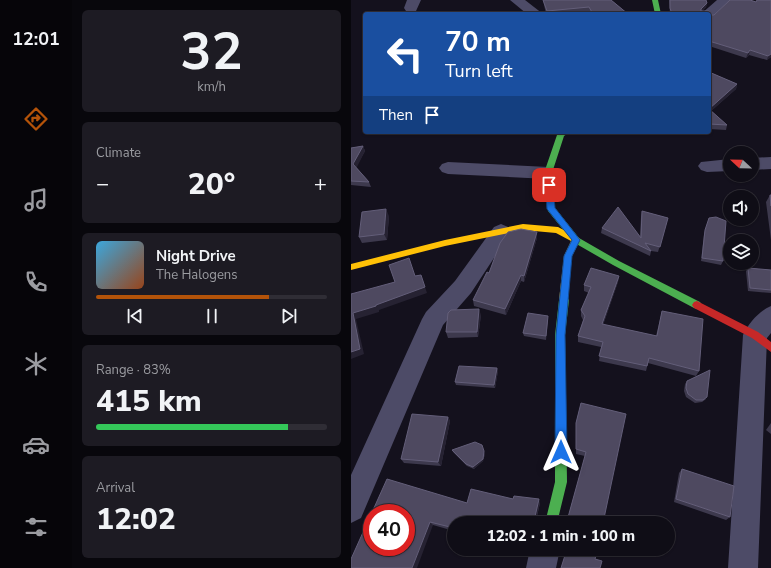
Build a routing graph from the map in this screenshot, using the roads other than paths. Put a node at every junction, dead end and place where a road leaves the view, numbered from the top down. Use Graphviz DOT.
graph roads {
  1 [pos="517,0"];
  2 [pos="655,0"];
  3 [pos="725,0"];
  4 [pos="533,12"];
  5 [pos="658,12"];
  6 [pos="710,12"];
  7 [pos="562,134"];
  8 [pos="771,162"];
  9 [pos="759,163"];
  10 [pos="723,165"];
  11 [pos="707,166"];
  12 [pos="448,168"];
  13 [pos="548,173"];
  14 [pos="501,232"];
  15 [pos="576,240"];
  16 [pos="351,267"];
  17 [pos="766,333"];
  18 [pos="351,508"];
  19 [pos="553,516"];
  20 [pos="544,556"];
  21 [pos="541,568"];
  22 [pos="743,568"];
  1 -- 4 [label="street"];
  2 -- 5 [label="street"];
  3 -- 6 [label="street"];
  7 -- 13 [label="street"];
  8 -- 9 [label="street"];
  10 -- 11 [label="street"];
  12 -- 13 [label="street"];
  13 -- 15 [label="street"];
  14 -- 15 [label="street"];
  14 -- 16 [label="street"];
  14 -- 18 [label="street"];
  15 -- 17 [label="street"];
  15 -- 19 [label="street"];
  17 -- 22 [label="street"];
  20 -- 21 [label="street"];
}
